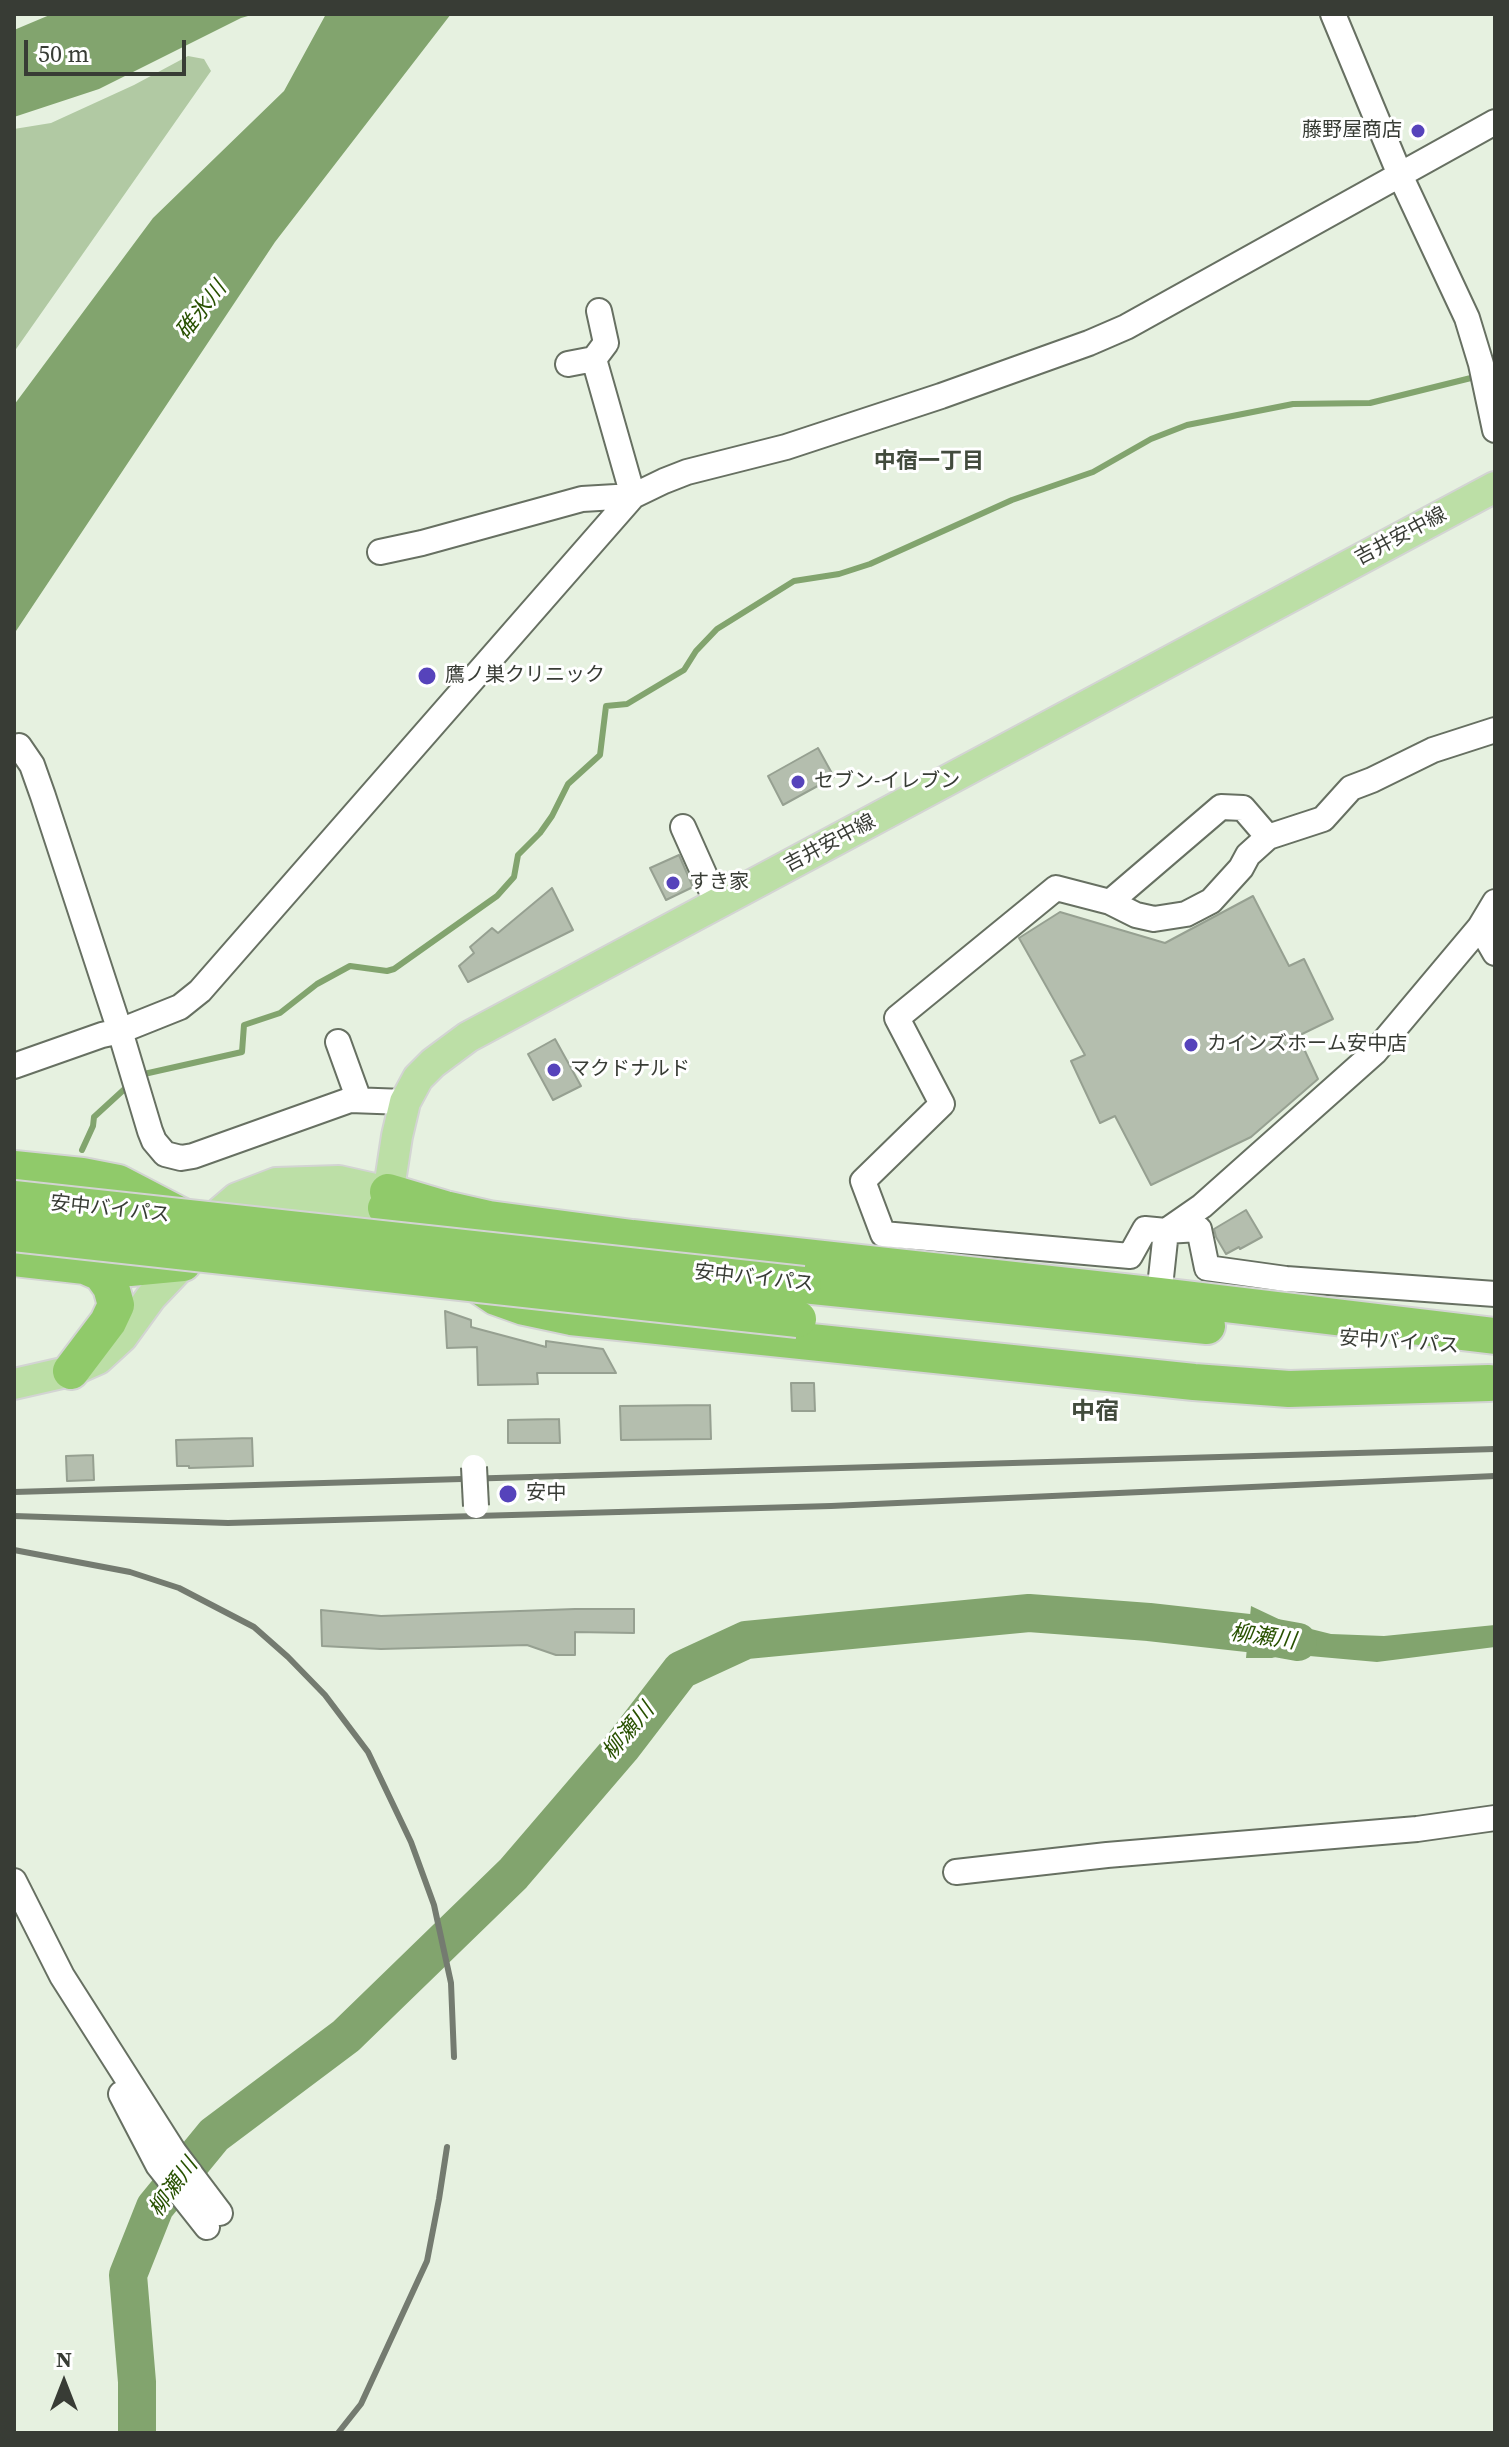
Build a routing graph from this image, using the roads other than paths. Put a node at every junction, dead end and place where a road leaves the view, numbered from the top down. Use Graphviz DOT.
graph roads {
  1 [pos="1333,14"];
  2 [pos="1495,122"];
  3 [pos="1400,175"];
  4 [pos="599,311"];
  5 [pos="594,359"];
  6 [pos="568,364"];
  7 [pos="1495,430"];
  8 [pos="1495,487"];
  9 [pos="633,496"];
  10 [pos="380,552"];
  11 [pos="1495,730"];
  12 [pos="19,746"];
  13 [pos="683,827"];
  14 [pos="1268,837"];
  15 [pos="1110,902"];
  16 [pos="1495,902"];
  17 [pos="717,903"];
  18 [pos="1480,927"];
  19 [pos="1495,953"];
  20 [pos="120,1031"];
  21 [pos="338,1042"];
  22 [pos="14,1066"];
  23 [pos="359,1100"];
  24 [pos="405,1102"];
  25 [pos="14,1169"];
  26 [pos="14,1199"];
  27 [pos="387,1200"];
  28 [pos="203,1228"];
  29 [pos="1166,1231"];
  30 [pos="14,1233"];
  31 [pos="632,1238"];
  32 [pos="14,1258"];
  33 [pos="183,1263"];
  34 [pos="85,1266"];
  35 [pos="355,1282"];
  36 [pos="1495,1294"];
  37 [pos="1159,1296"];
  38 [pos="800,1302"];
  39 [pos="628,1323"];
  40 [pos="1495,1336"];
  41 [pos="71,1371"];
  42 [pos="1493,1372"];
  43 [pos="14,1384"];
  44 [pos="474,1467"];
  45 [pos="476,1506"];
  46 [pos="1495,1818"];
  47 [pos="956,1872"];
  48 [pos="14,1881"];
  49 [pos="207,2212"];
  1 -- 3 [label="street"];
  2 -- 3 [label="street"];
  3 -- 7 [label="street"];
  3 -- 9 [label="street"];
  4 -- 5 [label="street"];
  5 -- 6 [label="street"];
  5 -- 9 [label="street"];
  8 -- 17 [label="main road, 吉井安中線"];
  9 -- 10 [label="street"];
  9 -- 20 [label="street"];
  11 -- 14 [label="street"];
  12 -- 20 [label="street"];
  13 -- 17 [label="street"];
  14 -- 15 [label="street"];
  14 -- 15 [label="street"];
  15 -- 29 [label="street"];
  16 -- 18 [label="street"];
  17 -- 24 [label="main road, 吉井安中線"];
  18 -- 19 [label="street"];
  18 -- 29 [label="street"];
  20 -- 22 [label="street"];
  20 -- 23 [label="street"];
  21 -- 23 [label="street"];
  23 -- 24 [label="street"];
  24 -- 27 [label="main road, 吉井安中線"];
  25 -- 28 [label="highway"];
  26 -- 38 [label="highway, 安中バイパス, bridge"];
  27 -- 28 [label="main road"];
  27 -- 31 [label="highway"];
  27 -- 33 [label="main road"];
  27 -- 35 [label="street"];
  27 -- 39 [label="highway"];
  28 -- 33 [label="main road"];
  29 -- 36 [label="street"];
  29 -- 37 [label="street"];
  30 -- 38 [label="highway, 安中バイパス, bridge"];
  31 -- 37 [label="highway"];
  31 -- 39 [label="highway"];
  32 -- 34 [label="highway"];
  33 -- 34 [label="highway"];
  33 -- 41 [label="main road"];
  34 -- 41 [label="highway"];
  37 -- 40 [label="highway"];
  38 -- 42 [label="highway, 安中バイパス"];
  39 -- 42 [label="highway"];
  41 -- 43 [label="main road"];
  44 -- 45 [label="street, bridge"];
  46 -- 47 [label="street"];
  48 -- 49 [label="street"];
}
